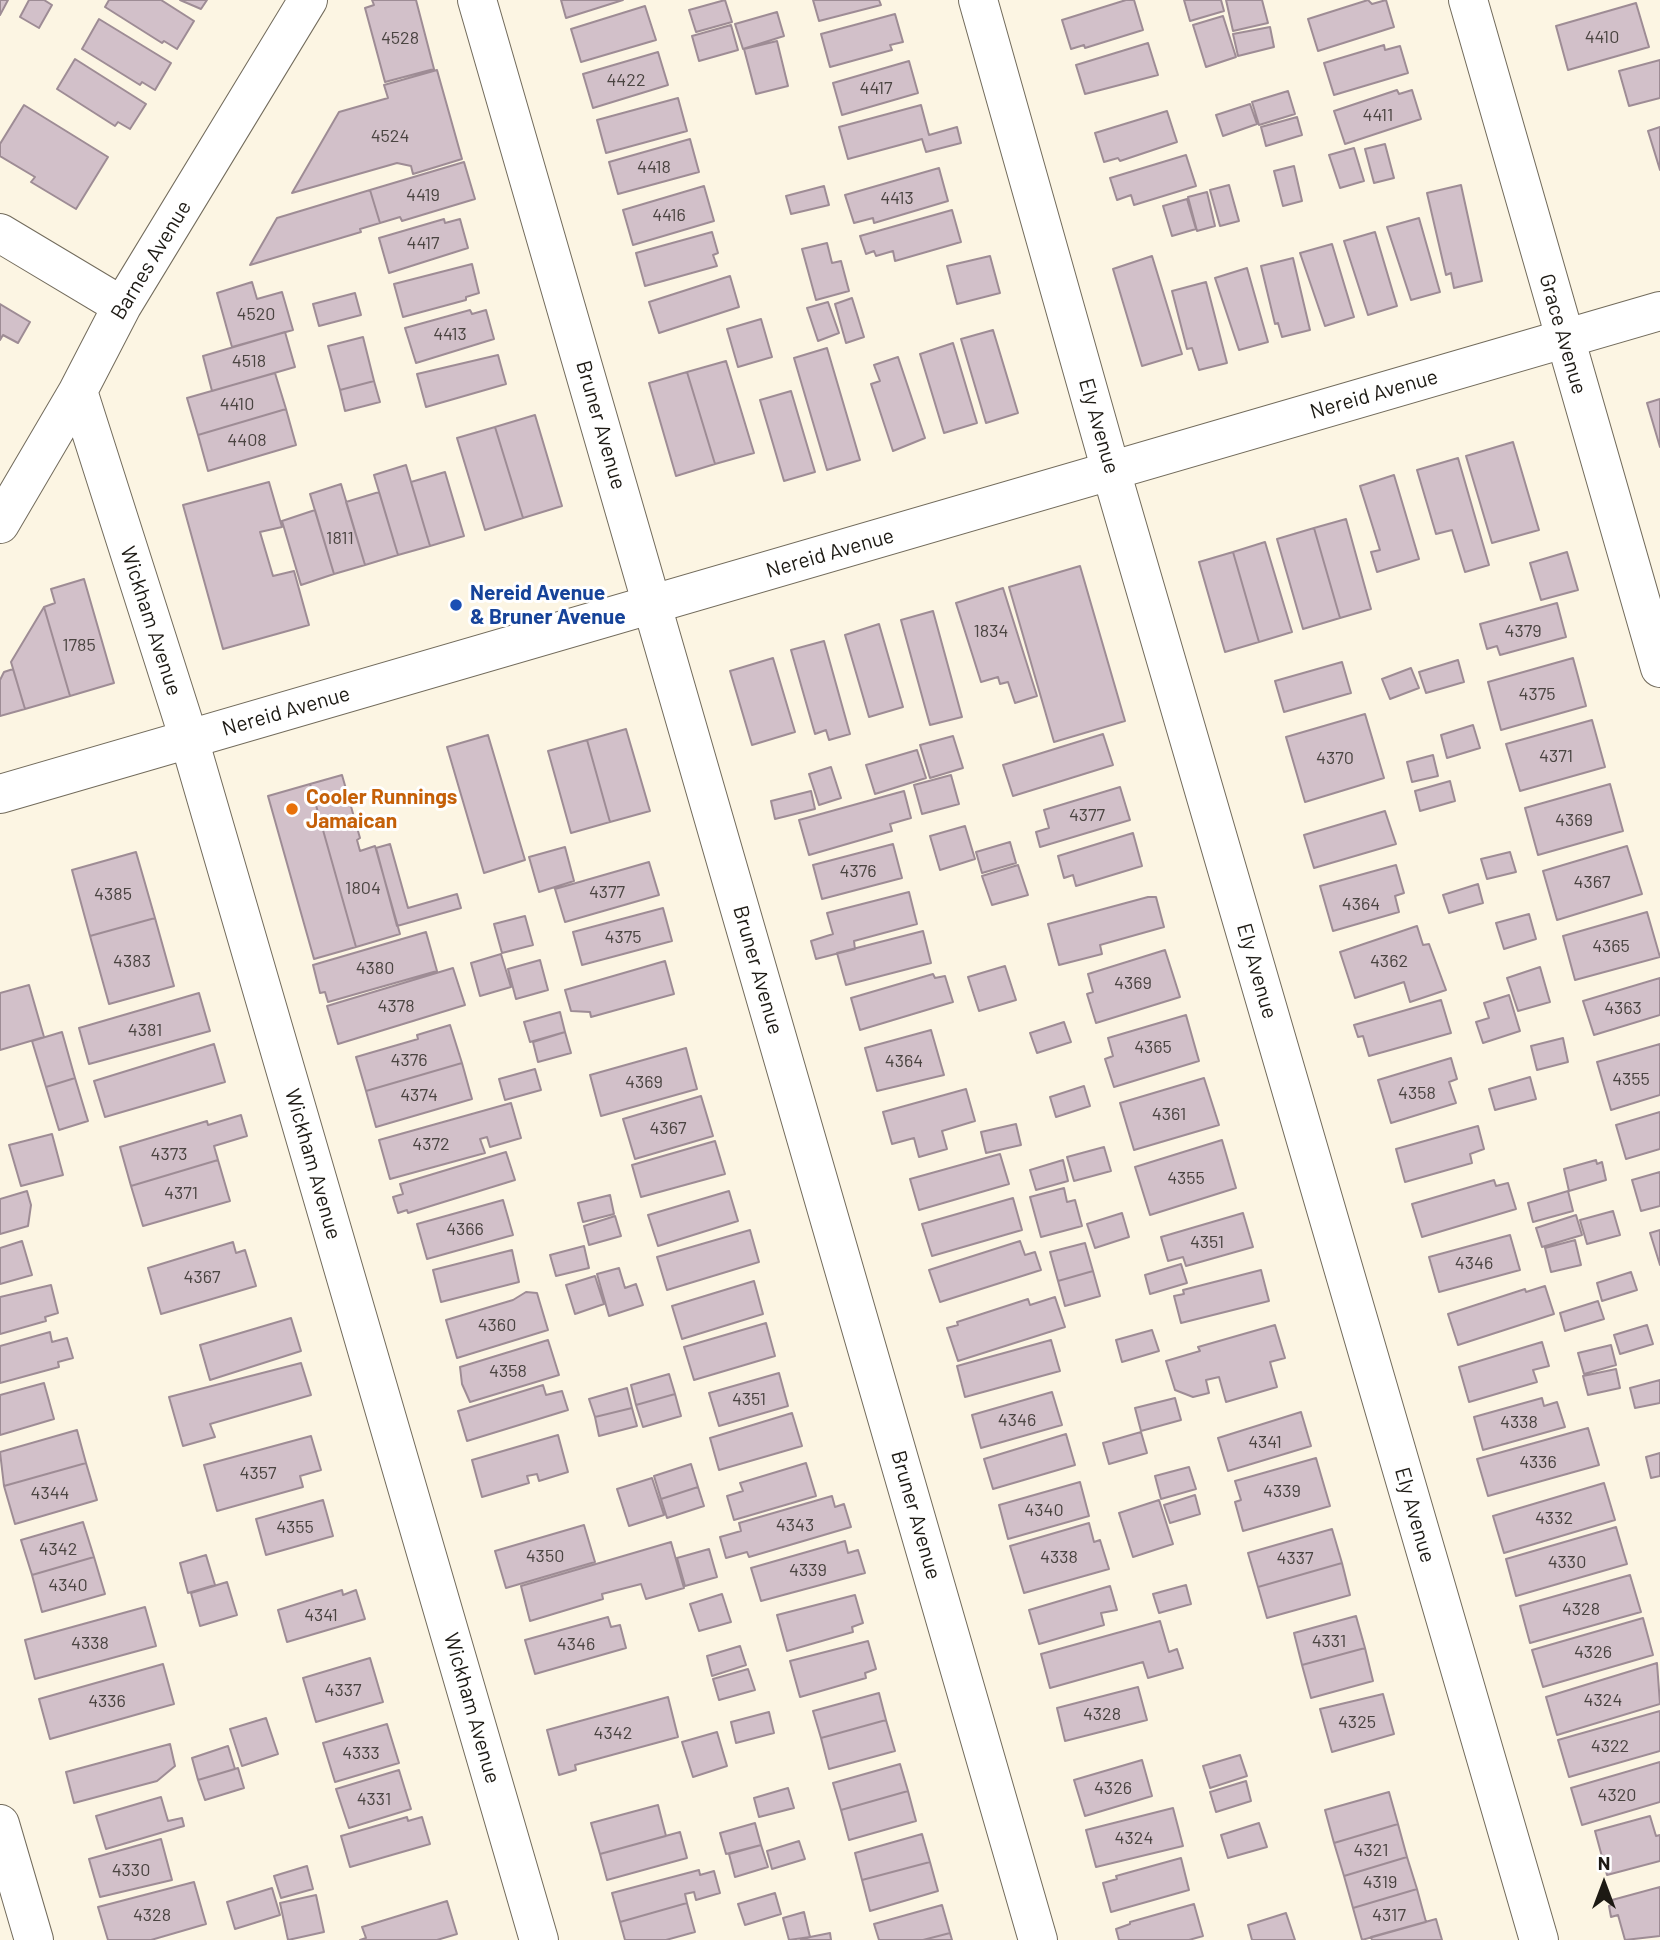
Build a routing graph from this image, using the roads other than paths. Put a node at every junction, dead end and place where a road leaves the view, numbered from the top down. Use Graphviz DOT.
graph roads {
  1 [pos="308,0"];
  2 [pos="477,0"];
  3 [pos="978,0"];
  4 [pos="1468,0"];
  5 [pos="0,233"];
  6 [pos="122,306"];
  7 [pos="1660,311"];
  8 [pos="1564,339"];
  9 [pos="78,391"];
  10 [pos="1111,471"];
  11 [pos="0,524"];
  12 [pos="653,605"];
  13 [pos="1660,668"];
  14 [pos="189,738"];
  15 [pos="0,794"];
  16 [pos="0,1824"];
  17 [pos="34,1940"];
  18 [pos="539,1940"];
  19 [pos="1038,1940"];
  20 [pos="1539,1940"];
  1 -- 6 [label="street, Barnes Avenue"];
  2 -- 12 [label="street, Bruner Avenue"];
  3 -- 10 [label="street, Ely Avenue"];
  4 -- 8 [label="street, Grace Avenue"];
  5 -- 6 [label="street"];
  6 -- 9 [label="street, Barnes Avenue"];
  7 -- 8 [label="street, Nereid Avenue"];
  8 -- 10 [label="street, Nereid Avenue"];
  8 -- 13 [label="street, Grace Avenue"];
  9 -- 11 [label="street, Barnes Avenue"];
  9 -- 14 [label="street, Wickham Avenue"];
  10 -- 12 [label="street, Nereid Avenue"];
  10 -- 20 [label="street, Ely Avenue"];
  12 -- 14 [label="street, Nereid Avenue"];
  12 -- 19 [label="street, Bruner Avenue"];
  14 -- 15 [label="street, Nereid Avenue"];
  14 -- 18 [label="street, Wickham Avenue"];
  16 -- 17 [label="street"];
}
